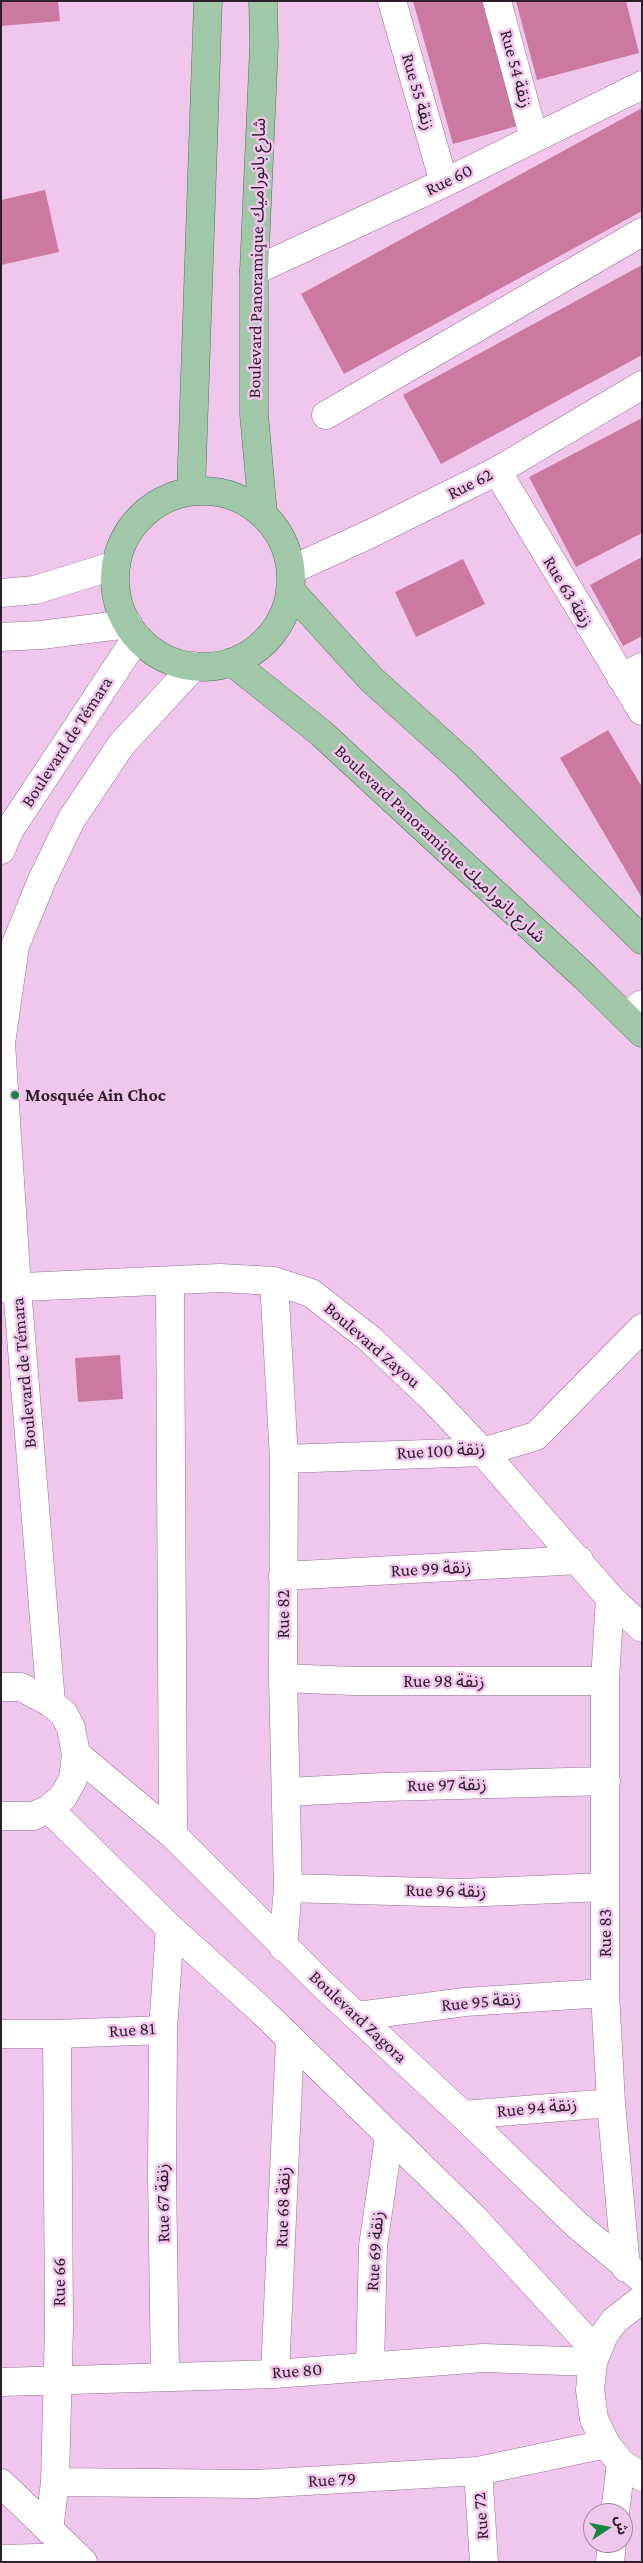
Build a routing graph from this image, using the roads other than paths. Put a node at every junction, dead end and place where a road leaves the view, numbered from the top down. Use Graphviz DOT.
graph roads {
  1 [pos="208,1"];
  2 [pos="263,1"];
  3 [pos="392,1"];
  4 [pos="497,1"];
  5 [pos="642,86"];
  6 [pos="534,138"];
  7 [pos="444,183"];
  8 [pos="642,232"];
  9 [pos="254,271"];
  10 [pos="642,385"];
  11 [pos="326,415"];
  12 [pos="497,471"];
  13 [pos="191,491"];
  14 [pos="263,514"];
  15 [pos="116,565"];
  16 [pos="291,580"];
  17 [pos="1,592"];
  18 [pos="133,630"];
  19 [pos="1,637"];
  20 [pos="232,662"];
  21 [pos="194,666"];
  22 [pos="631,672"];
  23 [pos="642,711"];
  24 [pos="4,831"];
  25 [pos="642,940"];
  26 [pos="636,1018"];
  27 [pos="1,1043"];
  28 [pos="274,1281"];
  29 [pos="170,1282"];
  30 [pos="9,1288"];
  31 [pos="642,1328"];
  32 [pos="483,1452"];
  33 [pos="284,1459"];
  34 [pos="579,1560"];
  35 [pos="283,1576"];
  36 [pos="610,1598"];
  37 [pos="642,1628"];
  38 [pos="283,1678"];
  39 [pos="605,1681"];
  40 [pos="1,1687"];
  41 [pos="51,1703"];
  42 [pos="76,1754"];
  43 [pos="606,1781"];
  44 [pos="288,1792"];
  45 [pos="49,1809"];
  46 [pos="1,1816"];
  47 [pos="173,1835"];
  48 [pos="604,1886"];
  49 [pos="288,1888"];
  50 [pos="170,1928"];
  51 [pos="284,1947"];
  52 [pos="605,1993"];
  53 [pos="358,2016"];
  54 [pos="163,2030"];
  55 [pos="1,2034"];
  56 [pos="57,2034"];
  57 [pos="290,2040"];
  58 [pos="611,2102"];
  59 [pos="464,2115"];
  60 [pos="388,2137"];
  61 [pos="634,2273"];
  62 [pos="642,2299"];
  63 [pos="594,2357"];
  64 [pos="370,2366"];
  65 [pos="275,2374"];
  66 [pos="165,2376"];
  67 [pos="57,2381"];
  68 [pos="1,2382"];
  69 [pos="623,2461"];
  70 [pos="478,2471"];
  71 [pos="55,2482"];
  72 [pos="1,2483"];
  73 [pos="617,2503"];
  74 [pos="49,2530"];
  75 [pos="1,2559"];
  76 [pos="80,2559"];
  77 [pos="484,2562"];
  1 -- 13 [label="main road"];
  2 -- 9 [label="main road, Boulevard Panoramique شارع بانوراميك"];
  3 -- 7 [label="street, Rue 55 زنقة"];
  4 -- 6 [label="street, Rue 54 زنقة"];
  5 -- 6 [label="street, Rue 60"];
  6 -- 7 [label="street, Rue 60"];
  7 -- 9 [label="street, Rue 60"];
  8 -- 11 [label="street"];
  9 -- 14 [label="main road, Boulevard Panoramique شارع بانوراميك"];
  10 -- 12 [label="street, Rue 62"];
  12 -- 16 [label="street, Rue 62"];
  12 -- 22 [label="street, Rue 63 زنقة"];
  13 -- 14 [label="main road"];
  13 -- 15 [label="main road"];
  14 -- 16 [label="main road"];
  15 -- 17 [label="street"];
  15 -- 18 [label="main road"];
  16 -- 20 [label="main road"];
  16 -- 25 [label="main road"];
  18 -- 19 [label="street"];
  18 -- 21 [label="main road"];
  18 -- 24 [label="street, Boulevard de Témara"];
  20 -- 21 [label="main road"];
  20 -- 26 [label="main road, Boulevard Panoramique شارع بانوراميك"];
  21 -- 27 [label="street, Boulevard de Témara"];
  22 -- 23 [label="street, Rue 63 زنقة"];
  27 -- 30 [label="street, Boulevard de Témara"];
  28 -- 29 [label="street, Boulevard Zayou"];
  28 -- 32 [label="street, Boulevard Zayou"];
  28 -- 33 [label="street, Rue 82"];
  29 -- 30 [label="street, Boulevard Zayou"];
  29 -- 47 [label="street"];
  30 -- 41 [label="street, Boulevard de Témara"];
  31 -- 32 [label="street, Rue 100 زنقة"];
  32 -- 33 [label="street, Rue 100 زنقة"];
  32 -- 34 [label="street, Boulevard Zayou"];
  33 -- 35 [label="street, Rue 82"];
  34 -- 35 [label="street, Rue 99 زنقة"];
  34 -- 36 [label="street, Boulevard Zayou"];
  35 -- 38 [label="street, Rue 82"];
  36 -- 37 [label="street, Boulevard Zayou"];
  36 -- 39 [label="street, Rue 83"];
  38 -- 39 [label="street, Rue 98 زنقة"];
  38 -- 44 [label="street, Rue 82"];
  39 -- 43 [label="street, Rue 83"];
  40 -- 41 [label="street"];
  41 -- 42 [label="street"];
  42 -- 45 [label="street"];
  42 -- 47 [label="street, Boulevard Zagora"];
  43 -- 44 [label="street, Rue 97 زنقة"];
  43 -- 48 [label="street, Rue 83"];
  44 -- 49 [label="street, Rue 82"];
  45 -- 46 [label="street"];
  45 -- 50 [label="street"];
  47 -- 51 [label="street, Boulevard Zagora"];
  48 -- 49 [label="street, Rue 96 زنقة"];
  48 -- 52 [label="street, Rue 83"];
  49 -- 51 [label="street, Rue 82"];
  50 -- 54 [label="street, Rue 81"];
  50 -- 57 [label="street"];
  51 -- 53 [label="street, Boulevard Zagora"];
  52 -- 53 [label="street, Rue 95 زنقة"];
  52 -- 58 [label="street, Rue 83"];
  53 -- 59 [label="street, Boulevard Zagora"];
  54 -- 56 [label="street, Rue 81"];
  54 -- 66 [label="street, Rue 67 زنقة"];
  55 -- 56 [label="street, Rue 81"];
  56 -- 67 [label="street, Rue 66"];
  57 -- 60 [label="street"];
  57 -- 65 [label="street, Rue 68 زنقة"];
  58 -- 59 [label="street, Rue 94 زنقة"];
  58 -- 61 [label="street, Rue 83"];
  59 -- 61 [label="street, Boulevard Zagora"];
  60 -- 63 [label="street"];
  60 -- 64 [label="street, Rue 69 زنقة"];
  62 -- 63 [label="street"];
  63 -- 64 [label="street, Rue 80"];
  63 -- 69 [label="street"];
  64 -- 65 [label="street, Rue 80"];
  65 -- 66 [label="street, Rue 80"];
  66 -- 67 [label="street, Rue 80"];
  67 -- 68 [label="street, Rue 80"];
  67 -- 71 [label="street, Rue 66"];
  69 -- 70 [label="street, Rue 79"];
  69 -- 73 [label="street"];
  70 -- 71 [label="street, Rue 79"];
  70 -- 77 [label="street, Rue 72"];
  71 -- 74 [label="street, Rue 66"];
  72 -- 74 [label="street"];
  74 -- 76 [label="street"];
  75 -- 76 [label="street"];
}
